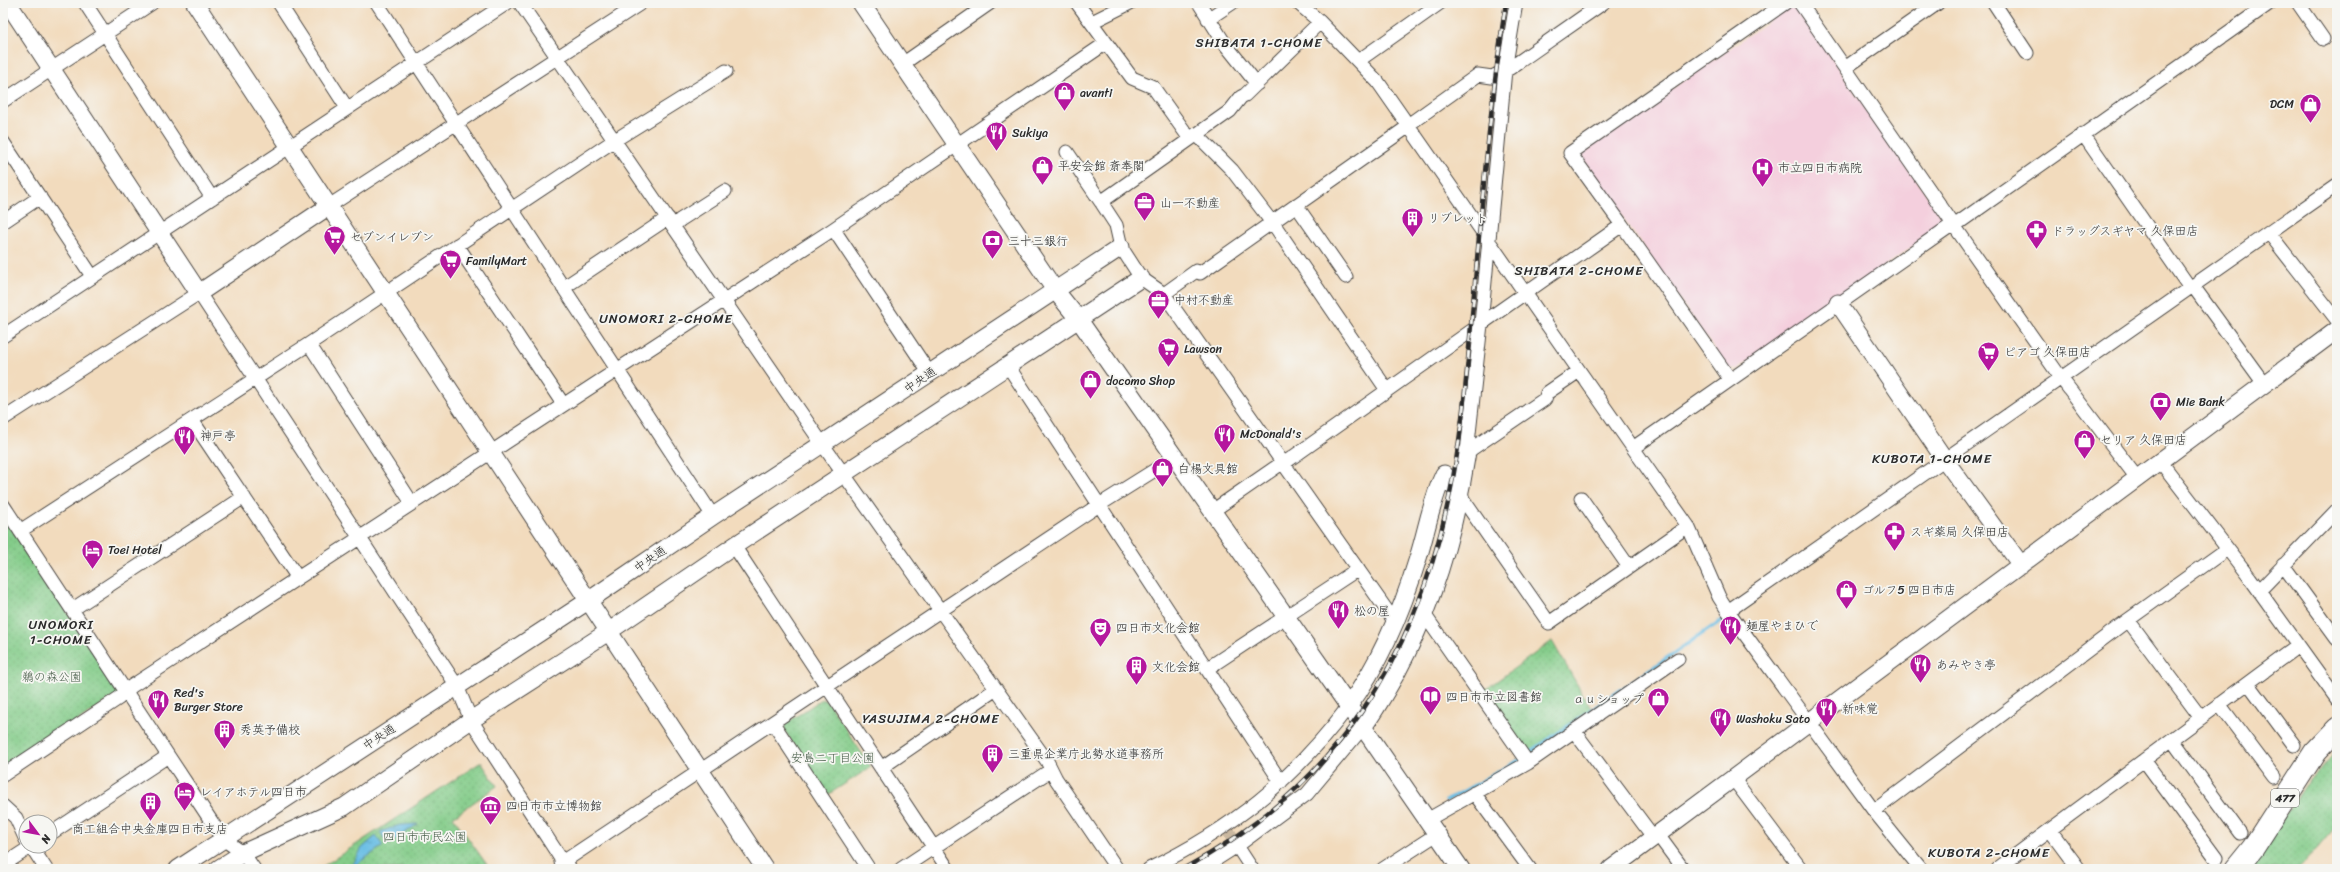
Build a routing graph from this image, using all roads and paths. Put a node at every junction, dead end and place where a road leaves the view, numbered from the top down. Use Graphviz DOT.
graph roads {
  1 [pos="8,3"];
  2 [pos="85,3"];
  3 [pos="152,3"];
  4 [pos="195,3"];
  5 [pos="278,3"];
  6 [pos="377,3"];
  7 [pos="507,3"];
  8 [pos="520,3"];
  9 [pos="641,3"];
  10 [pos="860,3"];
  11 [pos="990,3"];
  12 [pos="1077,3"];
  13 [pos="1130,3"];
  14 [pos="1199,3"];
  15 [pos="1232,3"];
  16 [pos="1298,3"];
  17 [pos="1440,3"];
  18 [pos="1516,3"];
  19 [pos="1603,3"];
  20 [pos="1785,3"];
  21 [pos="1800,3"];
  22 [pos="1938,3"];
  23 [pos="1994,3"];
  24 [pos="2270,3"];
  25 [pos="2298,3"];
  26 [pos="1208,19"];
  27 [pos="1092,22"];
  28 [pos="1320,22"];
  29 [pos="106,34"];
  30 [pos="2323,39"];
  31 [pos="1106,43"];
  32 [pos="2027,53"];
  33 [pos="557,57"];
  34 [pos="1358,61"];
  35 [pos="416,62"];
  36 [pos="901,65"];
  37 [pos="1845,68"];
  38 [pos="51,69"];
  39 [pos="1506,70"];
  40 [pos="726,71"];
  41 [pos="1257,84"];
  42 [pos="3,101"];
  43 [pos="348,108"];
  44 [pos="455,124"];
  45 [pos="1409,125"];
  46 [pos="2083,134"];
  47 [pos="1193,136"];
  48 [pos="615,140"];
  49 [pos="3,142"];
  50 [pos="290,146"];
  51 [pos="957,146"];
  52 [pos="1067,152"];
  53 [pos="2337,185"];
  54 [pos="725,190"];
  55 [pos="40,197"];
  56 [pos="212,198"];
  57 [pos="1101,202"];
  58 [pos="1296,205"];
  59 [pos="329,206"];
  60 [pos="512,210"];
  61 [pos="3,222"];
  62 [pos="671,222"];
  63 [pos="1271,223"];
  64 [pos="1622,225"];
  65 [pos="1953,225"];
  66 [pos="832,230"];
  67 [pos="158,232"];
  68 [pos="2268,233"];
  69 [pos="1488,240"];
  70 [pos="457,245"];
  71 [pos="1121,247"];
  72 [pos="92,276"];
  73 [pos="1346,277"];
  74 [pos="1141,278"];
  75 [pos="2191,287"];
  76 [pos="564,288"];
  77 [pos="1055,290"];
  78 [pos="199,293"];
  79 [pos="385,293"];
  80 [pos="1525,293"];
  81 [pos="1164,294"];
  82 [pos="724,299"];
  83 [pos="1838,303"];
  84 [pos="1079,320"];
  85 [pos="2337,320"];
  86 [pos="1480,324"];
  87 [pos="2337,330"];
  88 [pos="3,336"];
  89 [pos="309,344"];
  90 [pos="1008,366"];
  91 [pos="618,370"];
  92 [pos="1579,370"];
  93 [pos="930,374"];
  94 [pos="2062,378"];
  95 [pos="254,379"];
  96 [pos="1730,379"];
  97 [pos="2265,385"];
  98 [pos="1387,390"];
  99 [pos="563,404"];
  100 [pos="3,419"];
  101 [pos="192,420"];
  102 [pos="823,444"];
  103 [pos="1634,448"];
  104 [pos="1467,452"];
  105 [pos="490,454"];
  106 [pos="1174,458"];
  107 [pos="1945,460"];
  108 [pos="2160,462"];
  109 [pos="1283,464"];
  110 [pos="845,475"];
  111 [pos="2137,478"];
  112 [pos="1460,495"];
  113 [pos="244,497"];
  114 [pos="1581,498"];
  115 [pos="412,503"];
  116 [pos="3,505"];
  117 [pos="1099,506"];
  118 [pos="2337,510"];
  119 [pos="1211,512"];
  120 [pos="713,516"];
  121 [pos="1688,526"];
  122 [pos="20,531"];
  123 [pos="360,539"];
  124 [pos="734,546"];
  125 [pos="2227,549"];
  126 [pos="2021,565"];
  127 [pos="2284,565"];
  128 [pos="1629,567"];
  129 [pos="1358,568"];
  130 [pos="298,578"];
  131 [pos="2259,591"];
  132 [pos="588,601"];
  133 [pos="72,609"];
  134 [pos="1728,611"];
  135 [pos="942,612"];
  136 [pos="1424,614"];
  137 [pos="1285,617"];
  138 [pos="2128,620"];
  139 [pos="1395,622"];
  140 [pos="608,632"];
  141 [pos="2337,639"];
  142 [pos="2298,646"];
  143 [pos="1678,659"];
  144 [pos="1208,668"];
  145 [pos="2248,683"];
  146 [pos="457,686"];
  147 [pos="827,688"];
  148 [pos="996,690"];
  149 [pos="126,691"];
  150 [pos="2337,699"];
  151 [pos="2219,704"];
  152 [pos="1348,707"];
  153 [pos="2201,718"];
  154 [pos="471,720"];
  155 [pos="1809,721"];
  156 [pos="774,723"];
  157 [pos="1363,727"];
  158 [pos="2337,729"];
  159 [pos="1574,731"];
  160 [pos="2172,740"];
  161 [pos="2294,745"];
  162 [pos="168,756"];
  163 [pos="1525,759"];
  164 [pos="2144,760"];
  165 [pos="880,768"];
  166 [pos="1051,770"];
  167 [pos="700,771"];
  168 [pos="3,775"];
  169 [pos="2274,777"];
  170 [pos="1732,778"];
  171 [pos="1281,782"];
  172 [pos="1474,793"];
  173 [pos="3,806"];
  174 [pos="1874,811"];
  175 [pos="1427,820"];
  176 [pos="18,822"];
  177 [pos="58,829"];
  178 [pos="2050,830"];
  179 [pos="2240,833"];
  180 [pos="1437,834"];
  181 [pos="1656,836"];
  182 [pos="223,839"];
  183 [pos="1237,846"];
  184 [pos="934,847"];
  185 [pos="243,853"];
  186 [pos="20,854"];
  187 [pos="37,854"];
  188 [pos="2216,858"];
  189 [pos="3,865"];
  190 [pos="566,865"];
  191 [pos="2002,867"];
  192 [pos="46,869"];
  193 [pos="178,869"];
  194 [pos="218,869"];
  195 [pos="254,869"];
  196 [pos="765,869"];
  197 [pos="869,869"];
  198 [pos="901,869"];
  199 [pos="948,869"];
  200 [pos="1117,869"];
  201 [pos="1148,869"];
  202 [pos="1201,869"];
  203 [pos="1252,869"];
  204 [pos="1383,869"];
  205 [pos="1461,869"];
  206 [pos="1530,869"];
  207 [pos="1611,869"];
  208 [pos="1683,869"];
  209 [pos="1801,869"];
  210 [pos="1921,869"];
  211 [pos="2078,869"];
  212 [pos="2236,869"];
  1 -- 38 [label="street"];
  2 -- 29 [label="street"];
  3 -- 29 [label="street"];
  4 -- 50 [label="street"];
  5 -- 43 [label="street"];
  6 -- 35 [label="street"];
  7 -- 35 [label="street"];
  8 -- 33 [label="street"];
  9 -- 33 [label="street"];
  10 -- 36 [label="street"];
  11 -- 36 [label="street"];
  12 -- 27 [label="street"];
  13 -- 27 [label="street"];
  14 -- 26 [label="street"];
  15 -- 26 [label="street"];
  16 -- 28 [label="street"];
  17 -- 34 [label="street"];
  18 -- 39 [label="street"];
  19 -- 39 [label="street"];
  20 -- 64 [label="street"];
  21 -- 37 [label="street"];
  22 -- 37 [label="street"];
  23 -- 32 [label="street"];
  24 -- 46 [label="street"];
  25 -- 30 [label="street"];
  26 -- 41 [label="street"];
  27 -- 31 [label="street"];
  28 -- 34 [label="street"];
  28 -- 41 [label="street"];
  29 -- 38 [label="street"];
  29 -- 56 [label="street"];
  31 -- 47 [label="street"];
  31 -- 51 [label="street"];
  33 -- 44 [label="street"];
  33 -- 48 [label="street"];
  34 -- 45 [label="street"];
  35 -- 43 [label="street"];
  35 -- 44 [label="street"];
  36 -- 51 [label="street"];
  37 -- 65 [label="street"];
  38 -- 42 [label="street"];
  38 -- 67 [label="street"];
  39 -- 45 [label="street"];
  39 -- 69 [label="street"];
  40 -- 48 [label="street"];
  41 -- 47 [label="street"];
  43 -- 50 [label="street"];
  44 -- 59 [label="street"];
  44 -- 60 [label="street"];
  45 -- 58 [label="street"];
  45 -- 69 [label="street"];
  46 -- 65 [label="street"];
  46 -- 75 [label="street"];
  47 -- 57 [label="street"];
  47 -- 63 [label="street"];
  48 -- 60 [label="street"];
  48 -- 62 [label="street"];
  49 -- 55 [label="street"];
  50 -- 56 [label="street"];
  50 -- 59 [label="street"];
  51 -- 66 [label="street"];
  51 -- 77 [label="street"];
  52 -- 57 [label="street"];
  53 -- 68 [label="street"];
  54 -- 62 [label="street"];
  55 -- 61 [label="street"];
  55 -- 72 [label="street"];
  56 -- 67 [label="street"];
  57 -- 71 [label="street"];
  58 -- 63 [label="street"];
  58 -- 73 [label="street"];
  59 -- 78 [label="street"];
  59 -- 79 [label="street"];
  60 -- 70 [label="street"];
  60 -- 76 [label="street"];
  62 -- 76 [label="street"];
  62 -- 82 [label="street"];
  63 -- 81 [label="street"];
  63 -- 98 [label="street"];
  64 -- 80 [label="street"];
  64 -- 96 [label="street"];
  65 -- 83 [label="street"];
  65 -- 94 [label="street"];
  66 -- 82 [label="street"];
  66 -- 93 [label="street"];
  67 -- 72 [label="street"];
  67 -- 78 [label="street"];
  68 -- 75 [label="street"];
  68 -- 85 [label="street"];
  69 -- 80 [label="street"];
  69 -- 86 [label="street"];
  70 -- 79 [label="street"];
  70 -- 99 [label="street"];
  71 -- 74 [label="street"];
  71 -- 77 [label="street, 中央通"];
  72 -- 88 [label="street"];
  74 -- 81 [label="street"];
  74 -- 84 [label="street"];
  75 -- 94 [label="street"];
  75 -- 97 [label="street"];
  76 -- 91 [label="street"];
  77 -- 84 [label="street"];
  77 -- 93 [label="street, 中央通"];
  78 -- 95 [label="street"];
  78 -- 100 [label="street"];
  79 -- 89 [label="street"];
  79 -- 105 [label="street"];
  80 -- 86 [label="street"];
  80 -- 92 [label="street"];
  81 -- 109 [label="street"];
  82 -- 91 [label="street"];
  82 -- 102 [label="street"];
  83 -- 96 [label="street"];
  83 -- 107 [label="street"];
  84 -- 90 [label="street"];
  84 -- 106 [label="street"];
  86 -- 98 [label="street"];
  86 -- 104 [label="street"];
  87 -- 97 [label="street"];
  89 -- 95 [label="street"];
  89 -- 115 [label="street"];
  90 -- 110 [label="street"];
  90 -- 117 [label="street"];
  91 -- 99 [label="street"];
  91 -- 120 [label="street"];
  92 -- 103 [label="street"];
  92 -- 104 [label="street"];
  93 -- 102 [label="street, 中央通"];
  94 -- 107 [label="street"];
  94 -- 111 [label="street"];
  95 -- 101 [label="street"];
  95 -- 123 [label="street"];
  96 -- 103 [label="street"];
  97 -- 108 [label="street"];
  98 -- 109 [label="street"];
  99 -- 105 [label="street"];
  101 -- 113 [label="street"];
  101 -- 122 [label="street"];
  102 -- 110 [label="street"];
  102 -- 120 [label="street, 中央通"];
  103 -- 121 [label="street"];
  104 -- 112 [label="street"];
  105 -- 115 [label="street"];
  105 -- 132 [label="street"];
  106 -- 117 [label="street"];
  106 -- 119 [label="street"];
  107 -- 126 [label="street"];
  107 -- 134 [label="street"];
  108 -- 111 [label="street"];
  108 -- 125 [label="street"];
  109 -- 119 [label="street"];
  109 -- 129 [label="street"];
  110 -- 124 [label="street"];
  110 -- 135 [label="street"];
  111 -- 126 [label="street"];
  112 -- 128 [label="street"];
  112 -- 136 [label="street"];
  112 -- 139 [label="street"];
  113 -- 130 [label="street"];
  113 -- 133 [label="street"];
  114 -- 128 [label="street"];
  115 -- 123 [label="street"];
  116 -- 122 [label="street"];
  117 -- 135 [label="street"];
  117 -- 144 [label="street"];
  118 -- 127 [label="street"];
  119 -- 137 [label="street"];
  120 -- 132 [label="street, 中央通"];
  121 -- 128 [label="street"];
  121 -- 134 [label="street"];
  122 -- 133 [label="street"];
  123 -- 130 [label="street"];
  123 -- 146 [label="street"];
  124 -- 140 [label="street"];
  124 -- 147 [label="street"];
  125 -- 131 [label="street"];
  125 -- 138 [label="street"];
  126 -- 155 [label="street"];
  127 -- 131 [label="street"];
  127 -- 141 [label="street"];
  129 -- 137 [label="street"];
  129 -- 139 [label="street"];
  130 -- 149 [label="street"];
  131 -- 142 [label="street"];
  132 -- 140 [label="street"];
  132 -- 146 [label="street, 中央通"];
  133 -- 149 [label="street"];
  134 -- 155 [label="street"];
  135 -- 147 [label="street"];
  135 -- 148 [label="street"];
  136 -- 157 [label="street"];
  136 -- 163 [label="street"];
  137 -- 144 [label="street"];
  137 -- 152 [label="street"];
  138 -- 153 [label="street"];
  138 -- 174 [label="street"];
  139 -- 152 [label="street"];
  140 -- 154 [label="street"];
  140 -- 167 [label="street"];
  142 -- 145 [label="street"];
  142 -- 150 [label="street"];
  143 -- 159 [label="street"];
  144 -- 171 [label="street"];
  145 -- 151 [label="street"];
  145 -- 161 [label="street"];
  146 -- 154 [label="street"];
  146 -- 182 [label="street, 中央通"];
  147 -- 156 [label="street"];
  147 -- 165 [label="street"];
  148 -- 165 [label="street"];
  148 -- 166 [label="street"];
  149 -- 162 [label="street"];
  149 -- 168 [label="street"];
  151 -- 153 [label="street"];
  151 -- 169 [label="street"];
  152 -- 157 [label="street"];
  152 -- 171 [label="street"];
  153 -- 160 [label="street"];
  154 -- 185 [label="street"];
  154 -- 190 [label="street"];
  155 -- 170 [label="street"];
  155 -- 174 [label="street"];
  156 -- 167 [label="street"];
  156 -- 197 [label="street"];
  157 -- 175 [label="street"];
  157 -- 183 [label="street"];
  158 -- 212 [label="highway, 477"];
  159 -- 163 [label="street"];
  159 -- 181 [label="street"];
  160 -- 164 [label="street"];
  160 -- 179 [label="street"];
  162 -- 177 [label="street"];
  162 -- 182 [label="street"];
  163 -- 172 [label="street"];
  164 -- 178 [label="street"];
  164 -- 188 [label="street"];
  165 -- 184 [label="street"];
  166 -- 184 [label="street"];
  166 -- 200 [label="street"];
  167 -- 190 [label="street"];
  167 -- 196 [label="street"];
  170 -- 181 [label="street"];
  170 -- 209 [label="street"];
  171 -- 201 [label="street"];
  172 -- 175 [label="street"];
  172 -- 206 [label="street"];
  173 -- 176 [label="street"];
  174 -- 210 [label="street"];
  175 -- 180 [label="street"];
  178 -- 191 [label="street"];
  178 -- 211 [label="street"];
  180 -- 204 [label="street"];
  180 -- 205 [label="street"];
  181 -- 207 [label="street"];
  181 -- 208 [label="street"];
  182 -- 185 [label="street"];
  182 -- 193 [label="street, 中央通"];
  183 -- 202 [label="street"];
  183 -- 203 [label="street"];
  184 -- 198 [label="street"];
  184 -- 199 [label="street"];
  185 -- 194 [label="street"];
  185 -- 195 [label="street"];
  186 -- 189 [label="street"];
  187 -- 192 [label="street"];
}
